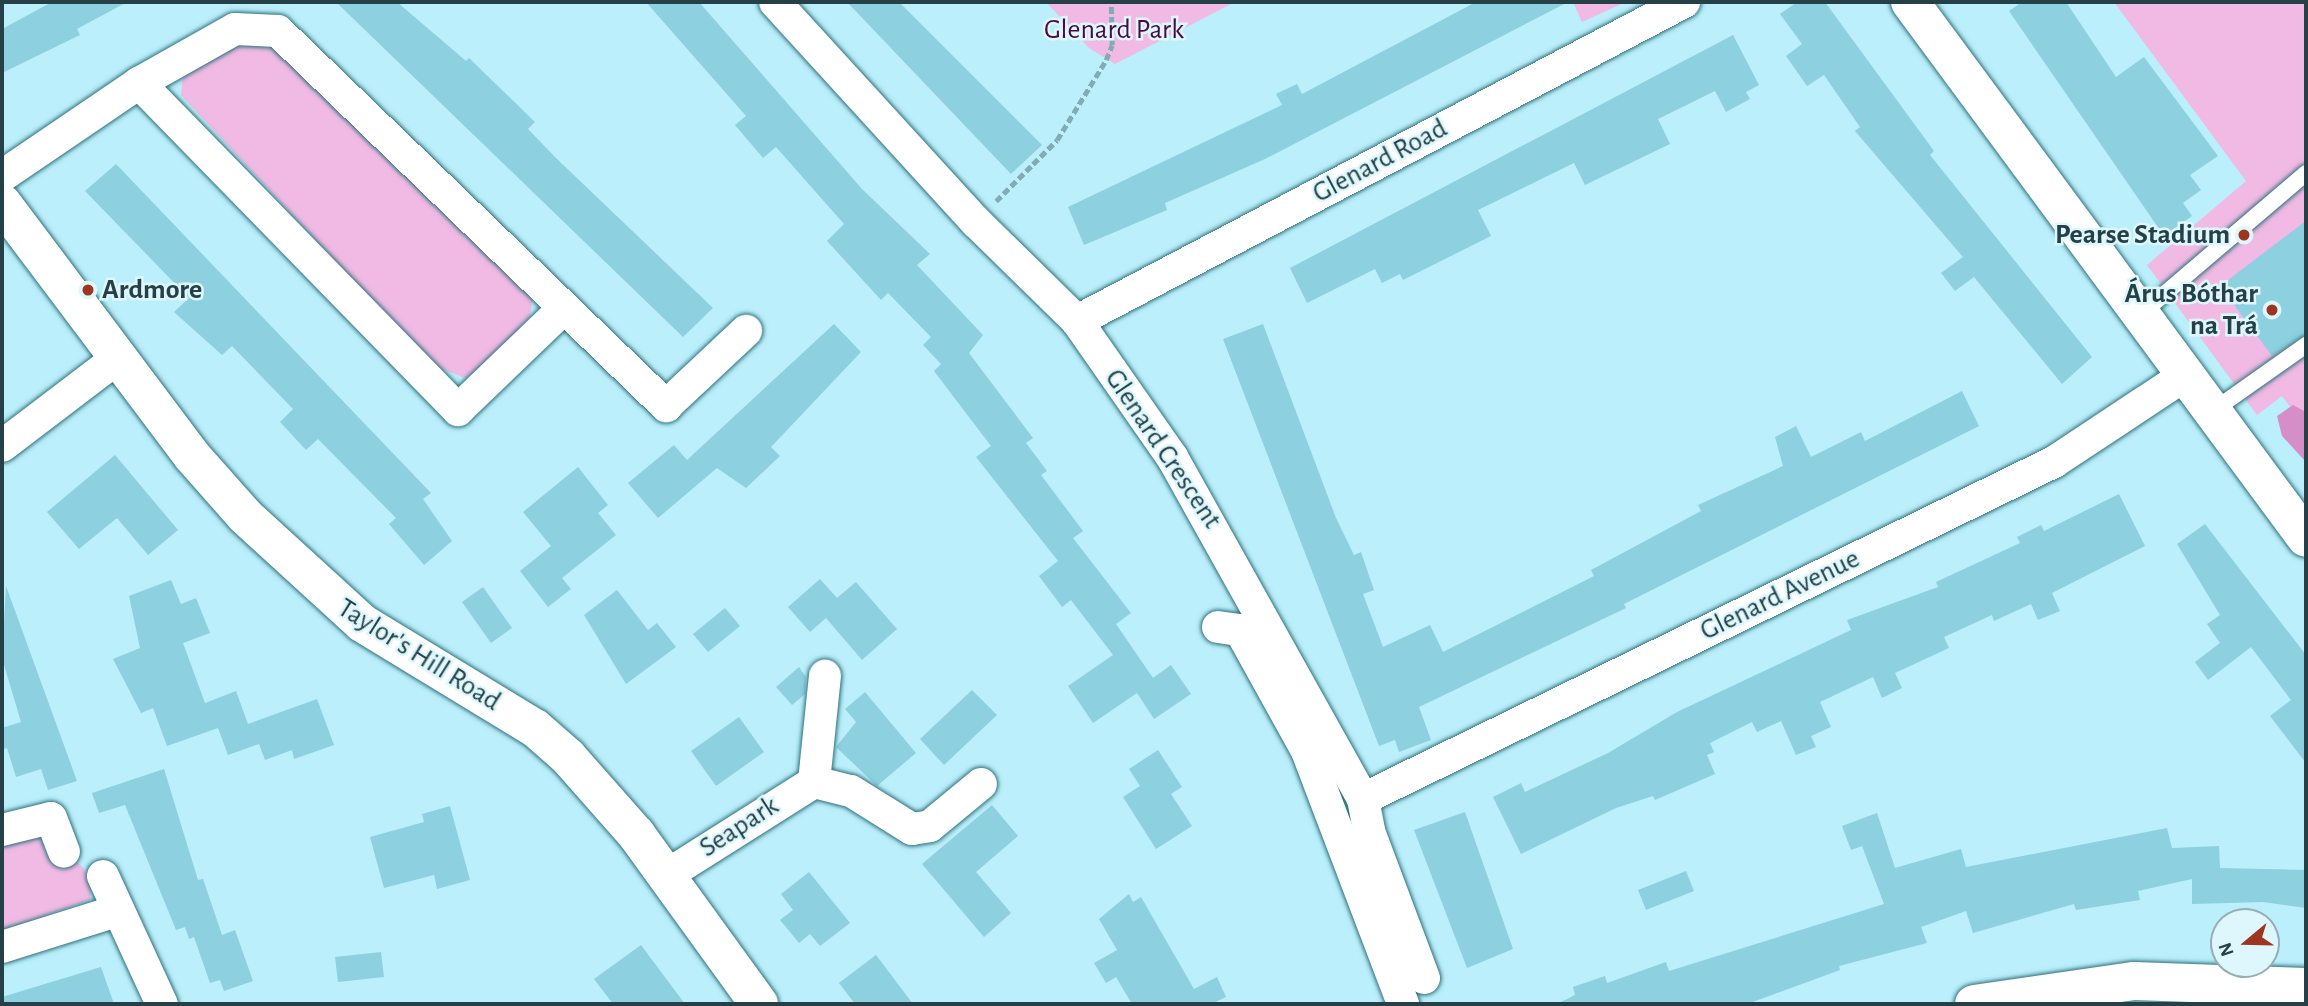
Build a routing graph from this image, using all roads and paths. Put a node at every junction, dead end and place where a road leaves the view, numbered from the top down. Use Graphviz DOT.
graph roads {
  1 [pos="775,2"];
  2 [pos="1111,2"];
  3 [pos="1684,2"];
  4 [pos="1910,2"];
  5 [pos="139,83"];
  6 [pos="2306,173"];
  7 [pos="2,176"];
  8 [pos="2,203"];
  9 [pos="976,222"];
  10 [pos="564,309"];
  11 [pos="2141,314"];
  12 [pos="1077,321"];
  13 [pos="746,331"];
  14 [pos="2306,345"];
  15 [pos="119,357"];
  16 [pos="2187,374"];
  17 [pos="2214,410"];
  18 [pos="2,446"];
  19 [pos="2306,538"];
  20 [pos="1218,627"];
  21 [pos="825,676"];
  22 [pos="814,782"];
  23 [pos="981,784"];
  24 [pos="1363,799"];
  25 [pos="2,830"];
  26 [pos="64,852"];
  27 [pos="667,875"];
  28 [pos="103,876"];
  29 [pos="116,912"];
  30 [pos="2,947"];
  31 [pos="1424,978"];
  32 [pos="2306,987"];
  33 [pos="162,1004"];
  34 [pos="759,1004"];
  35 [pos="1403,1004"];
  36 [pos="1973,1004"];
  1 -- 9 [label="street, Glenard Crescent"];
  2 -- 9 [label="path"];
  3 -- 12 [label="street, Glenard Road"];
  4 -- 11 [label="main road"];
  5 -- 7 [label="street"];
  5 -- 10 [label="street"];
  5 -- 10 [label="street"];
  6 -- 11 [label="lane"];
  8 -- 15 [label="main road, Taylor's Hill Road"];
  9 -- 12 [label="street, Glenard Crescent"];
  10 -- 13 [label="street"];
  11 -- 16 [label="main road"];
  12 -- 24 [label="street, Glenard Crescent"];
  14 -- 17 [label="lane"];
  15 -- 18 [label="street"];
  15 -- 27 [label="main road, Taylor's Hill Road"];
  16 -- 17 [label="main road"];
  16 -- 24 [label="street, Glenard Avenue"];
  17 -- 19 [label="main road"];
  20 -- 35 [label="street"];
  21 -- 22 [label="street"];
  22 -- 23 [label="street"];
  22 -- 27 [label="street, Seapark"];
  24 -- 31 [label="street, Glenard Crescent"];
  25 -- 26 [label="street"];
  27 -- 34 [label="main road, Taylor's Hill Road"];
  28 -- 29 [label="street"];
  29 -- 30 [label="street"];
  29 -- 33 [label="street"];
  32 -- 36 [label="main road"];
}
